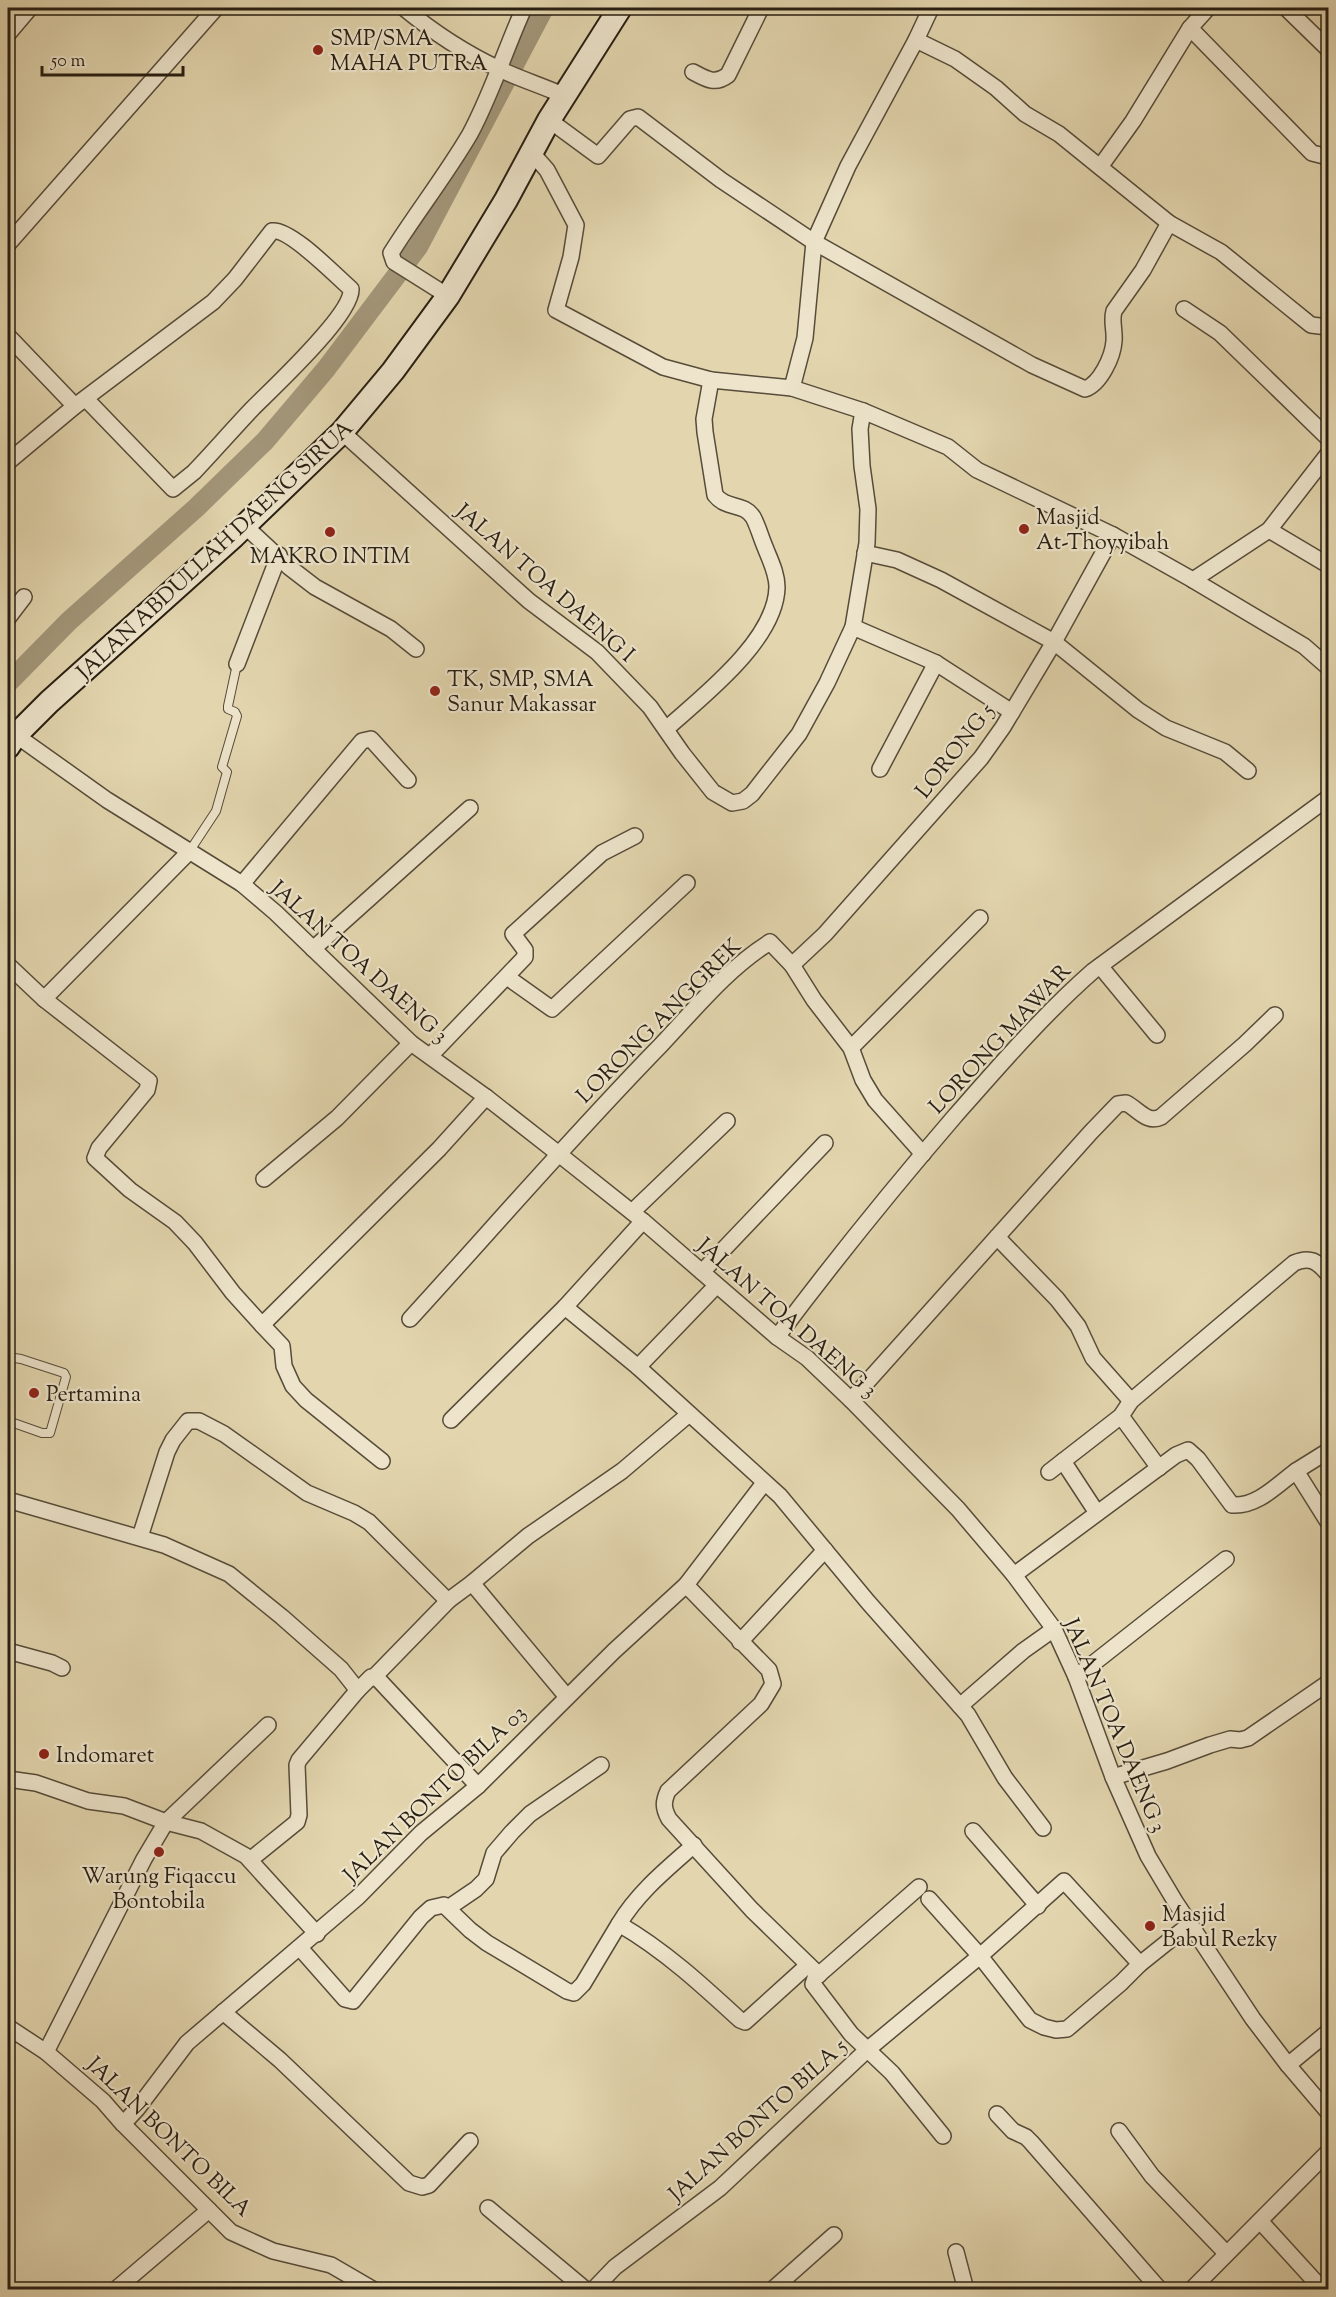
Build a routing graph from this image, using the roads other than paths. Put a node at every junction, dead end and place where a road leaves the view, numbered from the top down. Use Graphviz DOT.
graph roads {
  1 [pos="30,8"];
  2 [pos="216,8"];
  3 [pos="404,8"];
  4 [pos="524,8"];
  5 [pos="621,8"];
  6 [pos="761,8"];
  7 [pos="931,8"];
  8 [pos="1208,8"];
  9 [pos="1286,8"];
  10 [pos="1190,28"];
  11 [pos="8,34"];
  12 [pos="916,40"];
  13 [pos="1329,49"];
  14 [pos="504,71"];
  15 [pos="693,72"];
  16 [pos="557,92"];
  17 [pos="549,120"];
  18 [pos="532,153"];
  19 [pos="1329,158"];
  20 [pos="1100,167"];
  21 [pos="1169,223"];
  22 [pos="814,243"];
  23 [pos="8,244"];
  24 [pos="444,293"];
  25 [pos="1184,309"];
  26 [pos="1329,327"];
  27 [pos="8,336"];
  28 [pos="711,380"];
  29 [pos="792,388"];
  30 [pos="81,402"];
  31 [pos="863,411"];
  32 [pos="342,432"];
  33 [pos="1329,438"];
  34 [pos="1329,454"];
  35 [pos="8,462"];
  36 [pos="245,526"];
  37 [pos="1269,530"];
  38 [pos="1113,535"];
  39 [pos="865,553"];
  40 [pos="279,555"];
  41 [pos="1329,565"];
  42 [pos="1193,580"];
  43 [pos="24,597"];
  44 [pos="8,618"];
  45 [pos="853,627"];
  46 [pos="1054,642"];
  47 [pos="416,649"];
  48 [pos="936,663"];
  49 [pos="237,664"];
  50 [pos="1329,667"];
  51 [pos="1012,712"];
  52 [pos="666,729"];
  53 [pos="10,737"];
  54 [pos="880,769"];
  55 [pos="1248,771"];
  56 [pos="408,780"];
  57 [pos="1329,798"];
  58 [pos="470,808"];
  59 [pos="635,836"];
  60 [pos="189,852"];
  61 [pos="687,883"];
  62 [pos="242,884"];
  63 [pos="980,918"];
  64 [pos="313,949"];
  65 [pos="8,965"];
  66 [pos="792,965"];
  67 [pos="1100,966"];
  68 [pos="507,977"];
  69 [pos="44,999"];
  70 [pos="1275,1015"];
  71 [pos="1157,1035"];
  72 [pos="411,1043"];
  73 [pos="851,1048"];
  74 [pos="430,1056"];
  75 [pos="486,1096"];
  76 [pos="727,1121"];
  77 [pos="825,1143"];
  78 [pos="923,1154"];
  79 [pos="560,1155"];
  80 [pos="264,1179"];
  81 [pos="638,1217"];
  82 [pos="997,1237"];
  83 [pos="702,1272"];
  84 [pos="1329,1274"];
  85 [pos="716,1286"];
  86 [pos="565,1307"];
  87 [pos="410,1319"];
  88 [pos="262,1325"];
  89 [pos="777,1337"];
  90 [pos="8,1357"];
  91 [pos="638,1367"];
  92 [pos="851,1400"];
  93 [pos="1131,1401"];
  94 [pos="688,1415"];
  95 [pos="1121,1416"];
  96 [pos="8,1420"];
  97 [pos="451,1420"];
  98 [pos="1329,1450"];
  99 [pos="382,1461"];
  100 [pos="1063,1461"];
  101 [pos="1160,1468"];
  102 [pos="1296,1471"];
  103 [pos="1049,1472"];
  104 [pos="764,1483"];
  105 [pos="8,1500"];
  106 [pos="1097,1513"];
  107 [pos="1329,1522"];
  108 [pos="140,1537"];
  109 [pos="825,1550"];
  110 [pos="1226,1559"];
  111 [pos="1014,1575"];
  112 [pos="472,1583"];
  113 [pos="686,1585"];
  114 [pos="448,1600"];
  115 [pos="1054,1629"];
  116 [pos="740,1642"];
  117 [pos="8,1652"];
  118 [pos="62,1668"];
  119 [pos="374,1677"];
  120 [pos="1076,1677"];
  121 [pos="1329,1683"];
  122 [pos="357,1691"];
  123 [pos="567,1697"];
  124 [pos="960,1706"];
  125 [pos="268,1725"];
  126 [pos="601,1765"];
  127 [pos="1113,1777"];
  128 [pos="8,1779"];
  129 [pos="478,1786"];
  130 [pos="166,1822"];
  131 [pos="1043,1828"];
  132 [pos="973,1831"];
  133 [pos="694,1845"];
  134 [pos="250,1860"];
  135 [pos="1038,1906"];
  136 [pos="448,1908"];
  137 [pos="619,1924"];
  138 [pos="1190,1924"];
  139 [pos="317,1934"];
  140 [pos="300,1948"];
  141 [pos="980,1956"];
  142 [pos="1140,1964"];
  143 [pos="814,1970"];
  144 [pos="223,2012"];
  145 [pos="8,2027"];
  146 [pos="1329,2032"];
  147 [pos="867,2050"];
  148 [pos="46,2052"];
  149 [pos="1288,2066"];
  150 [pos="1329,2112"];
  151 [pos="997,2114"];
  152 [pos="123,2124"];
  153 [pos="1119,2131"];
  154 [pos="943,2136"];
  155 [pos="470,2141"];
  156 [pos="1329,2152"];
  157 [pos="488,2208"];
  158 [pos="209,2210"];
  159 [pos="1260,2221"];
  160 [pos="834,2235"];
  161 [pos="956,2252"];
  162 [pos="1226,2253"];
  163 [pos="364,2287"];
  164 [pos="115,2289"];
  165 [pos="586,2289"];
  166 [pos="593,2289"];
  167 [pos="772,2289"];
  168 [pos="966,2289"];
  169 [pos="1160,2289"];
  170 [pos="1191,2289"];
  171 [pos="1323,2289"];
  1 -- 11 [label="street"];
  2 -- 23 [label="street"];
  3 -- 14 [label="street"];
  4 -- 14 [label="street"];
  5 -- 16 [label="main road, JALAN ABDULLAH DAENG SIRUA"];
  6 -- 15 [label="street"];
  7 -- 12 [label="street"];
  8 -- 10 [label="street"];
  9 -- 13 [label="street"];
  10 -- 19 [label="street"];
  10 -- 20 [label="street"];
  12 -- 20 [label="street"];
  12 -- 22 [label="street"];
  14 -- 16 [label="street"];
  14 -- 24 [label="street"];
  16 -- 17 [label="main road, JALAN ABDULLAH DAENG SIRUA"];
  17 -- 18 [label="main road, JALAN ABDULLAH DAENG SIRUA"];
  17 -- 22 [label="street"];
  18 -- 24 [label="main road, JALAN ABDULLAH DAENG SIRUA"];
  18 -- 28 [label="street"];
  20 -- 21 [label="street"];
  21 -- 22 [label="street"];
  21 -- 26 [label="street"];
  22 -- 29 [label="street"];
  24 -- 32 [label="main road, JALAN ABDULLAH DAENG SIRUA"];
  25 -- 33 [label="street"];
  27 -- 30 [label="street"];
  28 -- 29 [label="street"];
  28 -- 52 [label="street"];
  29 -- 31 [label="street"];
  30 -- 30 [label="street"];
  30 -- 35 [label="street"];
  31 -- 38 [label="street"];
  31 -- 39 [label="street"];
  32 -- 36 [label="main road, JALAN ABDULLAH DAENG SIRUA"];
  32 -- 52 [label="street, JALAN TOA DAENG I"];
  34 -- 37 [label="street"];
  36 -- 40 [label="street"];
  36 -- 53 [label="main road, JALAN ABDULLAH DAENG SIRUA"];
  37 -- 41 [label="street"];
  37 -- 42 [label="street"];
  38 -- 42 [label="street"];
  38 -- 46 [label="street, LORONG 5"];
  39 -- 45 [label="street"];
  39 -- 46 [label="street"];
  40 -- 47 [label="street"];
  40 -- 49 [label="street"];
  42 -- 50 [label="street"];
  43 -- 44 [label="street"];
  45 -- 48 [label="street"];
  45 -- 52 [label="street, JALAN TOA DAENG I"];
  46 -- 51 [label="street, LORONG 5"];
  46 -- 55 [label="street"];
  48 -- 51 [label="street"];
  48 -- 54 [label="street"];
  49 -- 60 [label="lane"];
  51 -- 66 [label="street, LORONG 5"];
  53 -- 60 [label="street, JALAN TOA DAENG 3"];
  56 -- 62 [label="street"];
  57 -- 67 [label="street, LORONG MAWAR"];
  58 -- 64 [label="street"];
  59 -- 68 [label="street"];
  60 -- 62 [label="street, JALAN TOA DAENG 3"];
  60 -- 69 [label="street"];
  61 -- 68 [label="street"];
  62 -- 64 [label="street, JALAN TOA DAENG 3"];
  63 -- 73 [label="street"];
  64 -- 72 [label="street, JALAN TOA DAENG 3"];
  65 -- 69 [label="street"];
  66 -- 73 [label="street"];
  66 -- 79 [label="street, LORONG ANGGREK"];
  67 -- 71 [label="street"];
  67 -- 78 [label="street, LORONG MAWAR"];
  68 -- 74 [label="street"];
  69 -- 88 [label="street"];
  70 -- 82 [label="street"];
  72 -- 74 [label="street, JALAN TOA DAENG 3"];
  72 -- 80 [label="street"];
  73 -- 78 [label="street"];
  74 -- 75 [label="street, JALAN TOA DAENG 3"];
  75 -- 79 [label="street, JALAN TOA DAENG 3"];
  75 -- 88 [label="street"];
  76 -- 81 [label="street"];
  77 -- 83 [label="street"];
  78 -- 89 [label="street, LORONG MAWAR"];
  79 -- 81 [label="street, JALAN TOA DAENG 3"];
  79 -- 87 [label="street"];
  81 -- 83 [label="street, JALAN TOA DAENG 3"];
  81 -- 86 [label="street"];
  82 -- 92 [label="street"];
  82 -- 93 [label="street"];
  83 -- 85 [label="street, JALAN TOA DAENG 3"];
  84 -- 93 [label="street"];
  85 -- 89 [label="street, JALAN TOA DAENG 3"];
  85 -- 91 [label="street"];
  86 -- 91 [label="street"];
  86 -- 97 [label="street"];
  88 -- 99 [label="street"];
  89 -- 92 [label="street, JALAN TOA DAENG 3"];
  90 -- 96 [label="lane"];
  91 -- 94 [label="street"];
  92 -- 111 [label="street, JALAN TOA DAENG 3"];
  93 -- 95 [label="street"];
  94 -- 104 [label="street"];
  94 -- 112 [label="street"];
  95 -- 100 [label="street"];
  95 -- 101 [label="street"];
  98 -- 102 [label="street"];
  100 -- 103 [label="street"];
  100 -- 106 [label="street"];
  101 -- 102 [label="street"];
  101 -- 106 [label="street"];
  102 -- 107 [label="street"];
  104 -- 109 [label="street"];
  104 -- 113 [label="street, JALAN BONTO BILA 03"];
  105 -- 108 [label="street"];
  106 -- 111 [label="street"];
  108 -- 114 [label="street"];
  108 -- 122 [label="street"];
  109 -- 116 [label="street"];
  109 -- 124 [label="street"];
  110 -- 120 [label="street"];
  111 -- 115 [label="street, JALAN TOA DAENG 3"];
  112 -- 114 [label="street"];
  112 -- 123 [label="street"];
  113 -- 116 [label="street"];
  113 -- 123 [label="street, JALAN BONTO BILA 03"];
  114 -- 119 [label="street"];
  115 -- 120 [label="street, JALAN TOA DAENG 3"];
  115 -- 124 [label="street"];
  116 -- 133 [label="street"];
  117 -- 118 [label="street"];
  119 -- 122 [label="street"];
  119 -- 129 [label="street"];
  120 -- 127 [label="street, JALAN TOA DAENG 3"];
  121 -- 127 [label="street"];
  122 -- 134 [label="street"];
  123 -- 129 [label="street, JALAN BONTO BILA 03"];
  124 -- 131 [label="street"];
  125 -- 130 [label="street"];
  126 -- 136 [label="street"];
  127 -- 138 [label="street, JALAN TOA DAENG 3"];
  128 -- 130 [label="street"];
  129 -- 139 [label="street, JALAN BONTO BILA 03"];
  130 -- 134 [label="street"];
  130 -- 148 [label="street"];
  132 -- 135 [label="street"];
  133 -- 137 [label="street"];
  133 -- 143 [label="street"];
  134 -- 139 [label="street"];
  135 -- 141 [label="street, JALAN BONTO BILA 5"];
  135 -- 142 [label="street, JALAN BONTO BILA 5"];
  136 -- 137 [label="street"];
  136 -- 140 [label="street"];
  137 -- 143 [label="street"];
  138 -- 142 [label="street"];
  138 -- 149 [label="street, JALAN TOA DAENG 3"];
  139 -- 140 [label="street, JALAN BONTO BILA 03"];
  140 -- 144 [label="street, JALAN BONTO BILA 03"];
  141 -- 142 [label="street"];
  141 -- 143 [label="street"];
  141 -- 147 [label="street, JALAN BONTO BILA 5"];
  143 -- 147 [label="street"];
  144 -- 152 [label="street, JALAN BONTO BILA 03"];
  144 -- 155 [label="street"];
  145 -- 148 [label="street, JALAN BONTO BILA"];
  146 -- 149 [label="street"];
  147 -- 154 [label="street"];
  147 -- 166 [label="street, JALAN BONTO BILA 5"];
  148 -- 152 [label="street, JALAN BONTO BILA"];
  149 -- 150 [label="street, JALAN TOA DAENG 3"];
  151 -- 169 [label="street"];
  152 -- 158 [label="street, JALAN BONTO BILA"];
  153 -- 162 [label="street"];
  156 -- 159 [label="street"];
  157 -- 165 [label="street"];
  158 -- 163 [label="street, JALAN BONTO BILA"];
  158 -- 164 [label="street"];
  159 -- 162 [label="street"];
  159 -- 171 [label="street"];
  160 -- 167 [label="street"];
  161 -- 168 [label="street"];
  162 -- 170 [label="street"];
}
